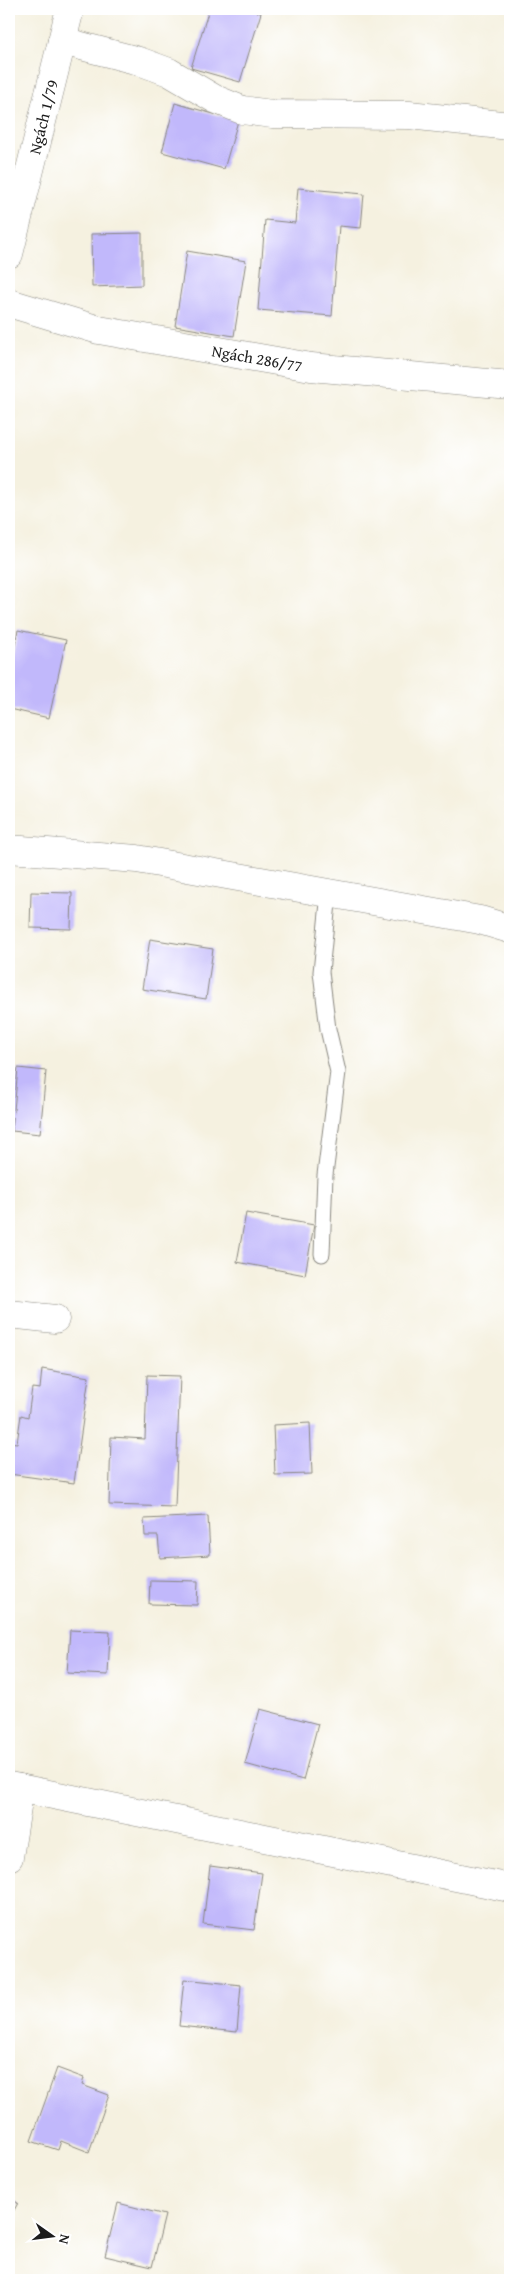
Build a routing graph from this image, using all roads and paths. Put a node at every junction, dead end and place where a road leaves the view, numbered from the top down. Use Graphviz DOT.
graph roads {
  1 [pos="70,9"];
  2 [pos="62,41"];
  3 [pos="510,126"];
  4 [pos="9,254"];
  5 [pos="9,303"];
  6 [pos="510,385"];
  7 [pos="9,849"];
  8 [pos="329,893"];
  9 [pos="510,929"];
  10 [pos="322,1254"];
  11 [pos="9,1314"];
  12 [pos="55,1319"];
  13 [pos="14,1787"];
  14 [pos="9,1858"];
  15 [pos="510,1888"];
  1 -- 2 [label="street, Ngách 1/79"];
  2 -- 3 [label="street"];
  2 -- 4 [label="street, Ngách 1/79"];
  5 -- 6 [label="street, Ngách 286/77"];
  7 -- 8 [label="street"];
  8 -- 9 [label="street"];
  8 -- 10 [label="lane"];
  11 -- 12 [label="street"];
  13 -- 14 [label="street"];
  13 -- 15 [label="street"];
}
